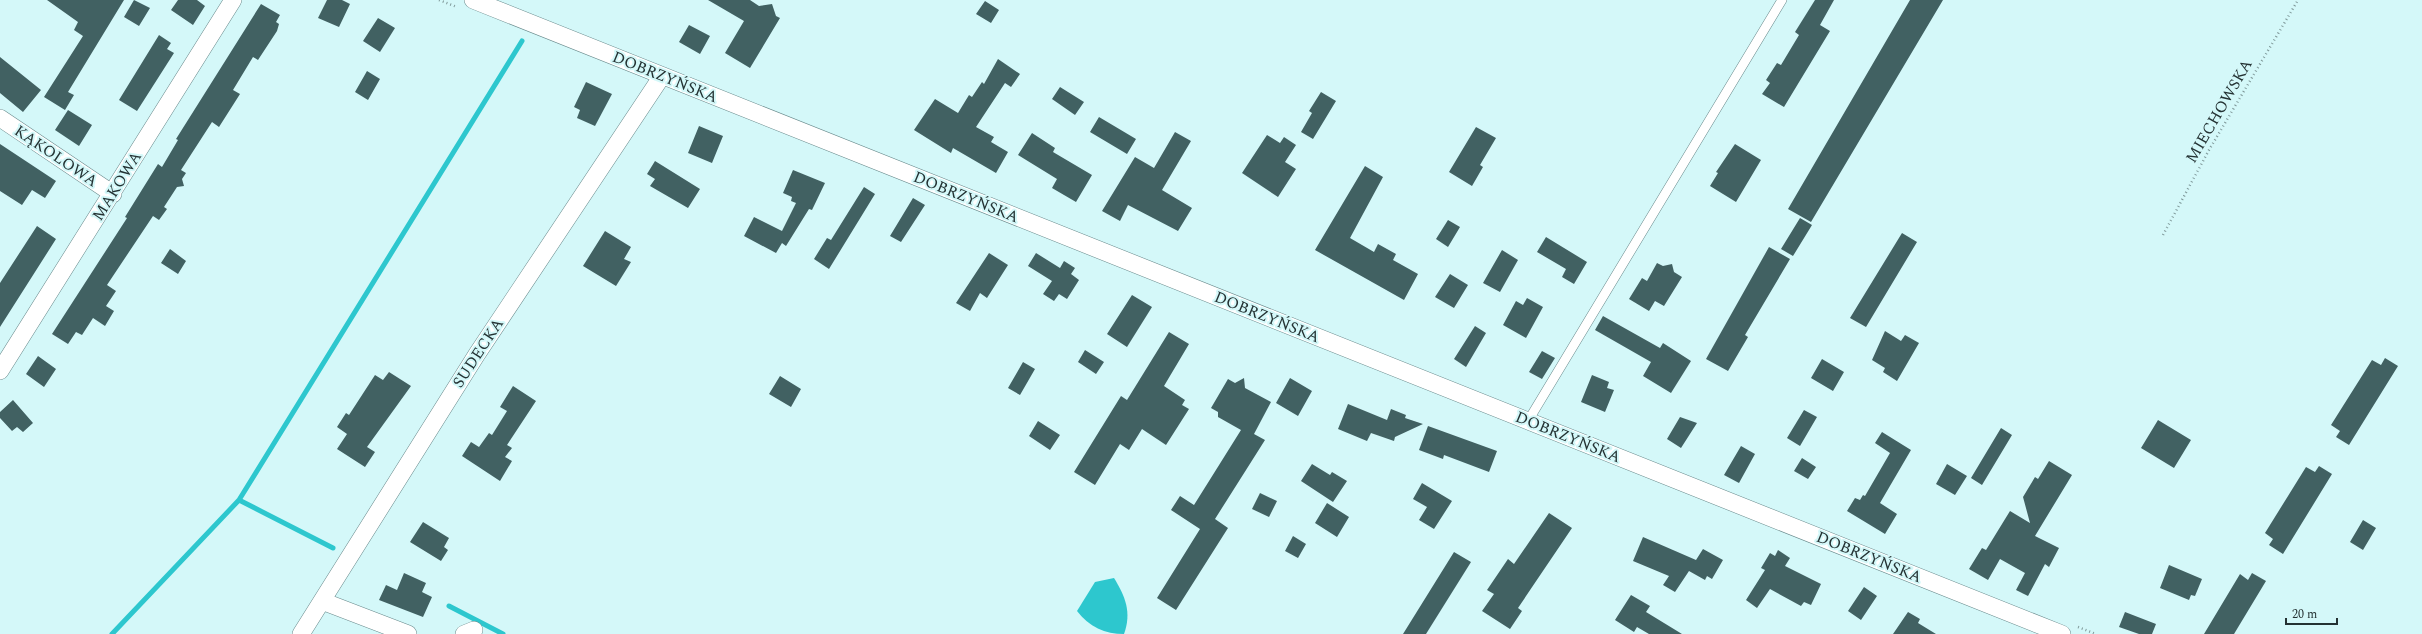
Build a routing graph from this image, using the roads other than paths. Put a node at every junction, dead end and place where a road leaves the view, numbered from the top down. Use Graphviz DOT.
graph roads {
  1 [pos="233,0"];
  2 [pos="473,0"];
  3 [pos="1782,0"];
  4 [pos="662,76"];
  5 [pos="0,118"];
  6 [pos="113,194"];
  7 [pos="0,371"];
  8 [pos="1528,421"];
  9 [pos="322,601"];
  10 [pos="301,634"];
  11 [pos="408,634"];
  12 [pos="2062,634"];
  1 -- 6 [label="street, MAKOWA"];
  2 -- 4 [label="street, DOBRZYŃSKA"];
  3 -- 8 [label="lane"];
  4 -- 8 [label="street, DOBRZYŃSKA"];
  4 -- 9 [label="street, SUDECKA"];
  5 -- 6 [label="street, KĄKOLOWA"];
  6 -- 7 [label="street, MAKOWA"];
  8 -- 12 [label="street, DOBRZYŃSKA"];
  9 -- 10 [label="street, SUDECKA"];
  9 -- 11 [label="street"];
}
